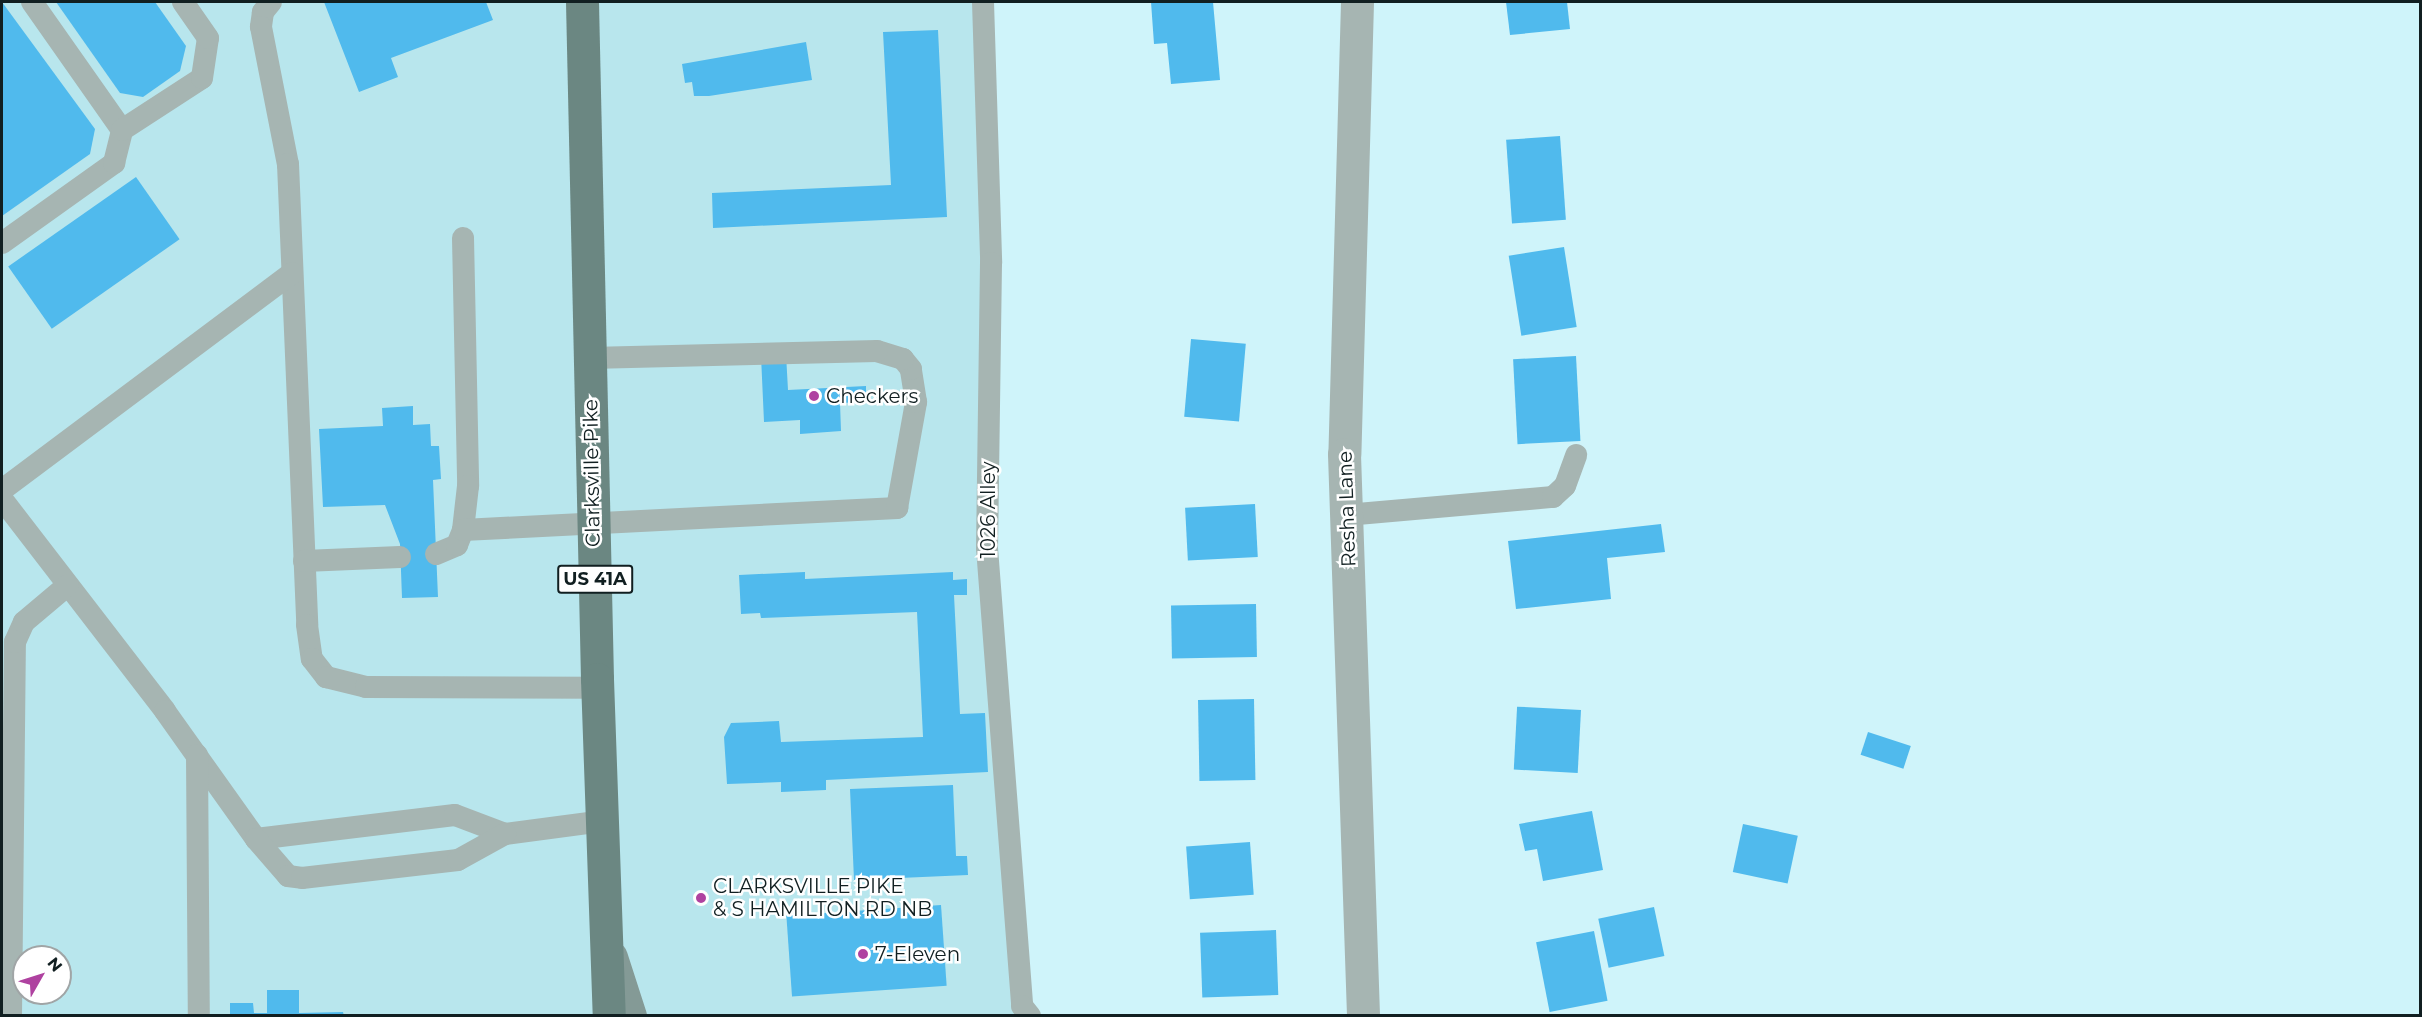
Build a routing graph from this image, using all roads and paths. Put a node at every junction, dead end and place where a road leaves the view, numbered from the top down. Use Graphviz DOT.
graph roads {
  1 [pos="32,2"];
  2 [pos="271,2"];
  3 [pos="582,2"];
  4 [pos="983,2"];
  5 [pos="1357,2"];
  6 [pos="186,3"];
  7 [pos="122,130"];
  8 [pos="463,238"];
  9 [pos="2,243"];
  10 [pos="292,273"];
  11 [pos="590,358"];
  12 [pos="1576,455"];
  13 [pos="2,490"];
  14 [pos="2,499"];
  15 [pos="1346,515"];
  16 [pos="593,524"];
  17 [pos="463,530"];
  18 [pos="436,554"];
  19 [pos="400,557"];
  20 [pos="304,561"];
  21 [pos="68,585"];
  22 [pos="597,688"];
  23 [pos="197,755"];
  24 [pos="602,821"];
  25 [pos="505,834"];
  26 [pos="255,838"];
  27 [pos="606,944"];
  28 [pos="11,1016"];
  29 [pos="199,1016"];
  30 [pos="595,1016"];
  31 [pos="609,1016"];
  32 [pos="630,1016"];
  33 [pos="1030,1016"];
  34 [pos="1364,1016"];
  1 -- 7 [label="lane"];
  2 -- 10 [label="lane"];
  3 -- 11 [label="main road, Clarksville Pike / US 41A"];
  4 -- 33 [label="lane, 1026 Alley"];
  5 -- 15 [label="street, Resha Lane"];
  6 -- 7 [label="lane"];
  7 -- 9 [label="lane"];
  8 -- 17 [label="lane"];
  10 -- 13 [label="lane"];
  10 -- 20 [label="lane"];
  11 -- 16 [label="main road, Clarksville Pike / US 41A"];
  11 -- 16 [label="lane"];
  12 -- 15 [label="lane"];
  14 -- 21 [label="lane"];
  15 -- 34 [label="street, Resha Lane"];
  16 -- 17 [label="lane"];
  16 -- 22 [label="main road, Clarksville Pike / US 41A"];
  17 -- 18 [label="lane"];
  19 -- 20 [label="lane"];
  20 -- 22 [label="lane"];
  21 -- 23 [label="lane"];
  21 -- 28 [label="lane"];
  22 -- 24 [label="main road, Clarksville Pike / US 41A"];
  23 -- 26 [label="lane"];
  23 -- 29 [label="lane"];
  24 -- 25 [label="lane"];
  24 -- 27 [label="main road, Clarksville Pike / US 41A"];
  25 -- 26 [label="lane"];
  25 -- 26 [label="lane"];
  27 -- 30 [label="main road"];
  27 -- 31 [label="main road, Clarksville Pike / US 41A"];
  27 -- 32 [label="main road"];
}
